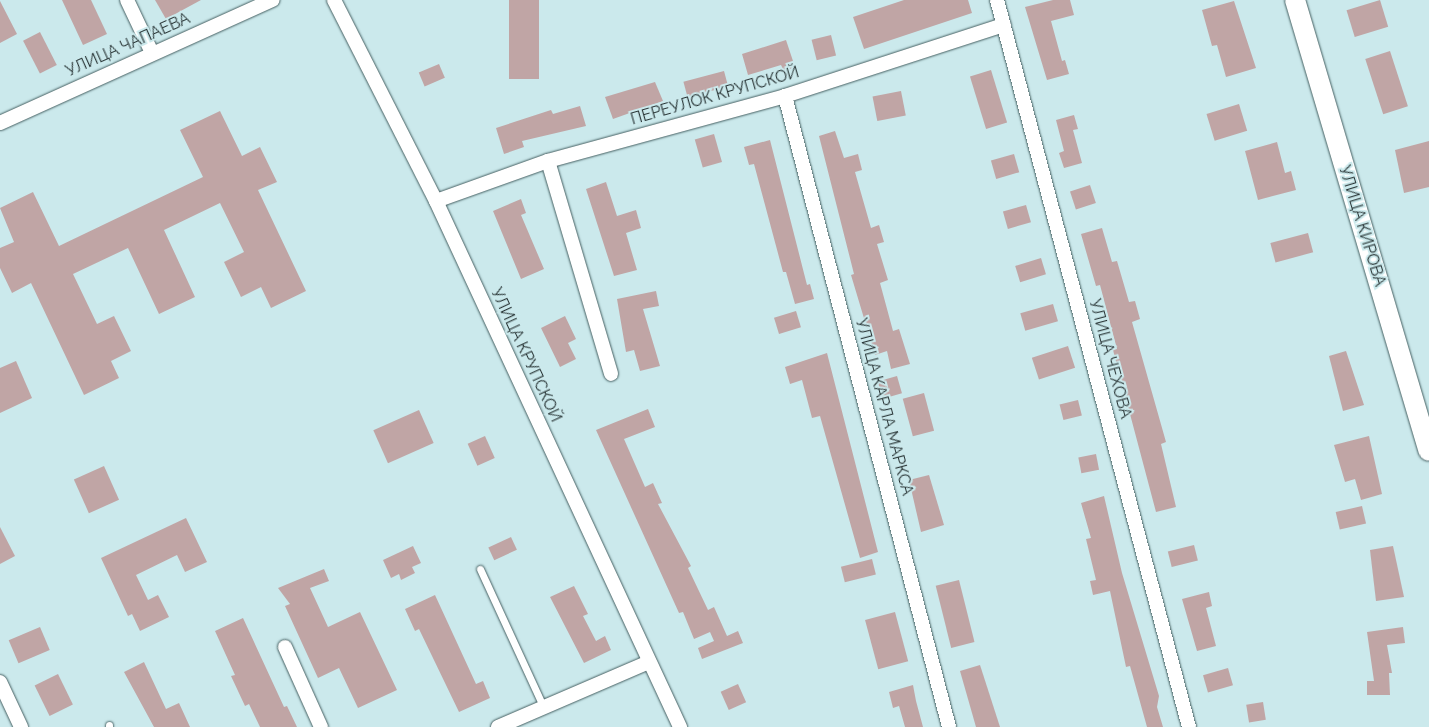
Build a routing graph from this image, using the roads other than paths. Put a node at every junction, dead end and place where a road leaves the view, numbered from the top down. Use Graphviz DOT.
graph roads {
  1 [pos="127,0"];
  2 [pos="272,0"];
  3 [pos="334,0"];
  4 [pos="997,0"];
  5 [pos="1295,0"];
  6 [pos="1004,25"];
  7 [pos="152,53"];
  8 [pos="785,96"];
  9 [pos="0,123"];
  10 [pos="548,161"];
  11 [pos="436,201"];
  12 [pos="612,374"];
  13 [pos="1429,451"];
  14 [pos="480,570"];
  15 [pos="285,647"];
  16 [pos="649,662"];
  17 [pos="0,682"];
  18 [pos="544,708"];
  19 [pos="501,726"];
  20 [pos="21,727"];
  21 [pos="322,727"];
  22 [pos="680,727"];
  23 [pos="949,727"];
  24 [pos="1189,727"];
  1 -- 7 [label="street"];
  2 -- 7 [label="street, УЛИЦА ЧАПАЕВА"];
  3 -- 11 [label="street, УЛИЦА КРУПСКОЙ"];
  4 -- 6 [label="street, УЛИЦА ЧЕХОВА"];
  5 -- 13 [label="main road, УЛИЦА КИРОВА"];
  6 -- 8 [label="street, ПЕРЕУЛОК КРУПСКОЙ"];
  6 -- 24 [label="street, УЛИЦА ЧЕХОВА"];
  7 -- 9 [label="street, УЛИЦА ЧАПАЕВА"];
  8 -- 10 [label="street, ПЕРЕУЛОК КРУПСКОЙ"];
  8 -- 23 [label="street, УЛИЦА КАРЛА МАРКСА"];
  10 -- 11 [label="street, ПЕРЕУЛОК КРУПСКОЙ"];
  10 -- 12 [label="street"];
  11 -- 16 [label="street, УЛИЦА КРУПСКОЙ"];
  14 -- 18 [label="lane"];
  15 -- 21 [label="street"];
  16 -- 18 [label="street"];
  16 -- 22 [label="street, УЛИЦА КРУПСКОЙ"];
  17 -- 20 [label="street"];
  18 -- 19 [label="street"];
}
